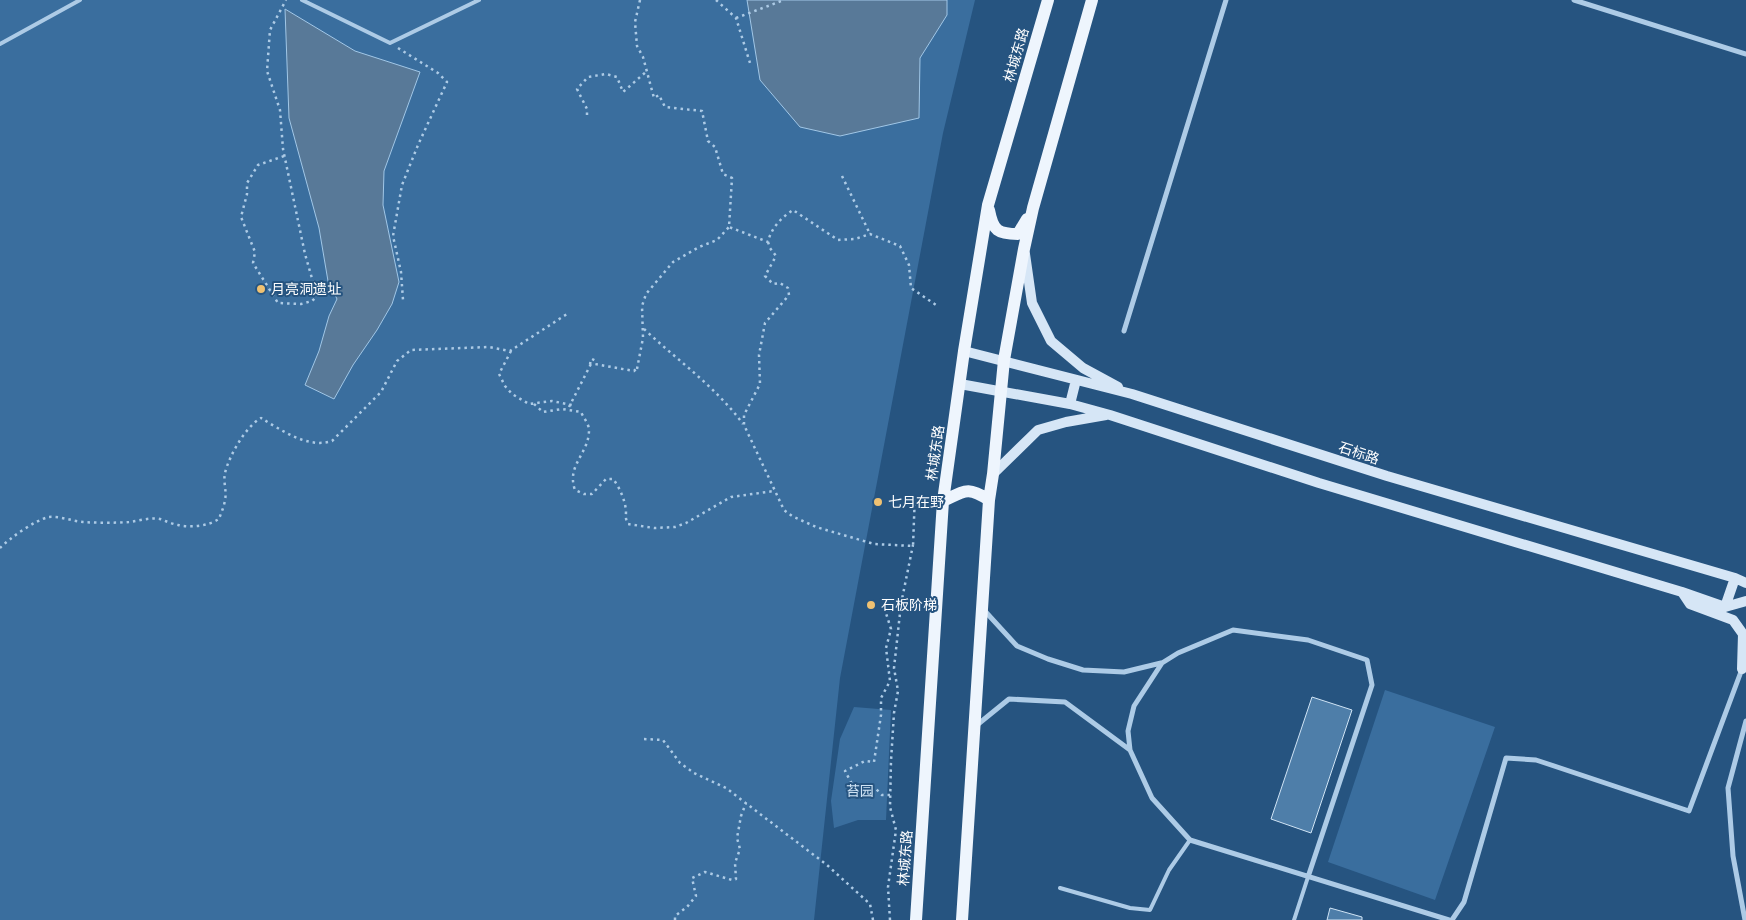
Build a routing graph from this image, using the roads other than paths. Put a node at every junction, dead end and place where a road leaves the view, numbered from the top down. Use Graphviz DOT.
graph roads {
  1 [pos="80,0"];
  2 [pos="302,0"];
  3 [pos="479,0"];
  4 [pos="1048,0"];
  5 [pos="1092,0"];
  6 [pos="1226,0"];
  7 [pos="1574,0"];
  8 [pos="0,44"];
  9 [pos="1746,54"];
  10 [pos="988,205"];
  11 [pos="1033,208"];
  12 [pos="1024,249"];
  13 [pos="1124,331"];
  14 [pos="964,351"];
  15 [pos="1004,360"];
  16 [pos="1076,380"];
  17 [pos="960,384"];
  18 [pos="1001,391"];
  19 [pos="1132,394"];
  20 [pos="1070,404"];
  21 [pos="1110,415"];
  22 [pos="993,474"];
  23 [pos="943,500"];
  24 [pos="989,500"];
  25 [pos="1735,578"];
  26 [pos="1746,583"];
  27 [pos="1682,592"];
  28 [pos="1746,601"];
  29 [pos="1725,607"];
  30 [pos="982,608"];
  31 [pos="1746,659"];
  32 [pos="1162,663"];
  33 [pos="1742,669"];
  34 [pos="1746,721"];
  35 [pos="975,727"];
  36 [pos="1130,750"];
  37 [pos="1190,840"];
  38 [pos="1308,877"];
  39 [pos="1060,888"];
  40 [pos="1439,919"];
  41 [pos="916,920"];
  42 [pos="962,920"];
  43 [pos="1294,920"];
  44 [pos="1451,920"];
  45 [pos="1746,920"];
  1 -- 8 [label="lane"];
  2 -- 3 [label="lane"];
  4 -- 10 [label="main road, 林城东路"];
  5 -- 11 [label="main road"];
  6 -- 13 [label="street"];
  7 -- 9 [label="street"];
  10 -- 11 [label="main road"];
  10 -- 14 [label="main road, 林城东路"];
  11 -- 12 [label="main road"];
  12 -- 15 [label="main road"];
  12 -- 19 [label="main road"];
  14 -- 15 [label="main road, 石标路"];
  14 -- 17 [label="main road, 林城东路"];
  15 -- 16 [label="main road, 石标路"];
  15 -- 18 [label="main road"];
  16 -- 19 [label="main road, 石标路"];
  16 -- 20 [label="main road"];
  17 -- 18 [label="main road"];
  17 -- 23 [label="main road, 林城东路"];
  18 -- 20 [label="main road"];
  18 -- 22 [label="main road"];
  19 -- 25 [label="main road, 石标路"];
  20 -- 21 [label="main road"];
  21 -- 22 [label="main road"];
  21 -- 27 [label="main road"];
  22 -- 24 [label="main road"];
  23 -- 24 [label="main road"];
  23 -- 41 [label="main road, 林城东路"];
  24 -- 30 [label="main road"];
  25 -- 26 [label="main road, 石标路"];
  25 -- 29 [label="main road"];
  27 -- 29 [label="main road"];
  27 -- 33 [label="main road"];
  28 -- 29 [label="main road"];
  30 -- 32 [label="street"];
  30 -- 35 [label="main road"];
  31 -- 33 [label="street"];
  32 -- 36 [label="street"];
  32 -- 38 [label="street"];
  33 -- 44 [label="street"];
  34 -- 45 [label="street"];
  35 -- 36 [label="street"];
  35 -- 42 [label="main road"];
  36 -- 37 [label="street"];
  37 -- 38 [label="street"];
  37 -- 39 [label="lane"];
  38 -- 40 [label="street"];
  38 -- 43 [label="lane"];
  40 -- 44 [label="street"];
}
